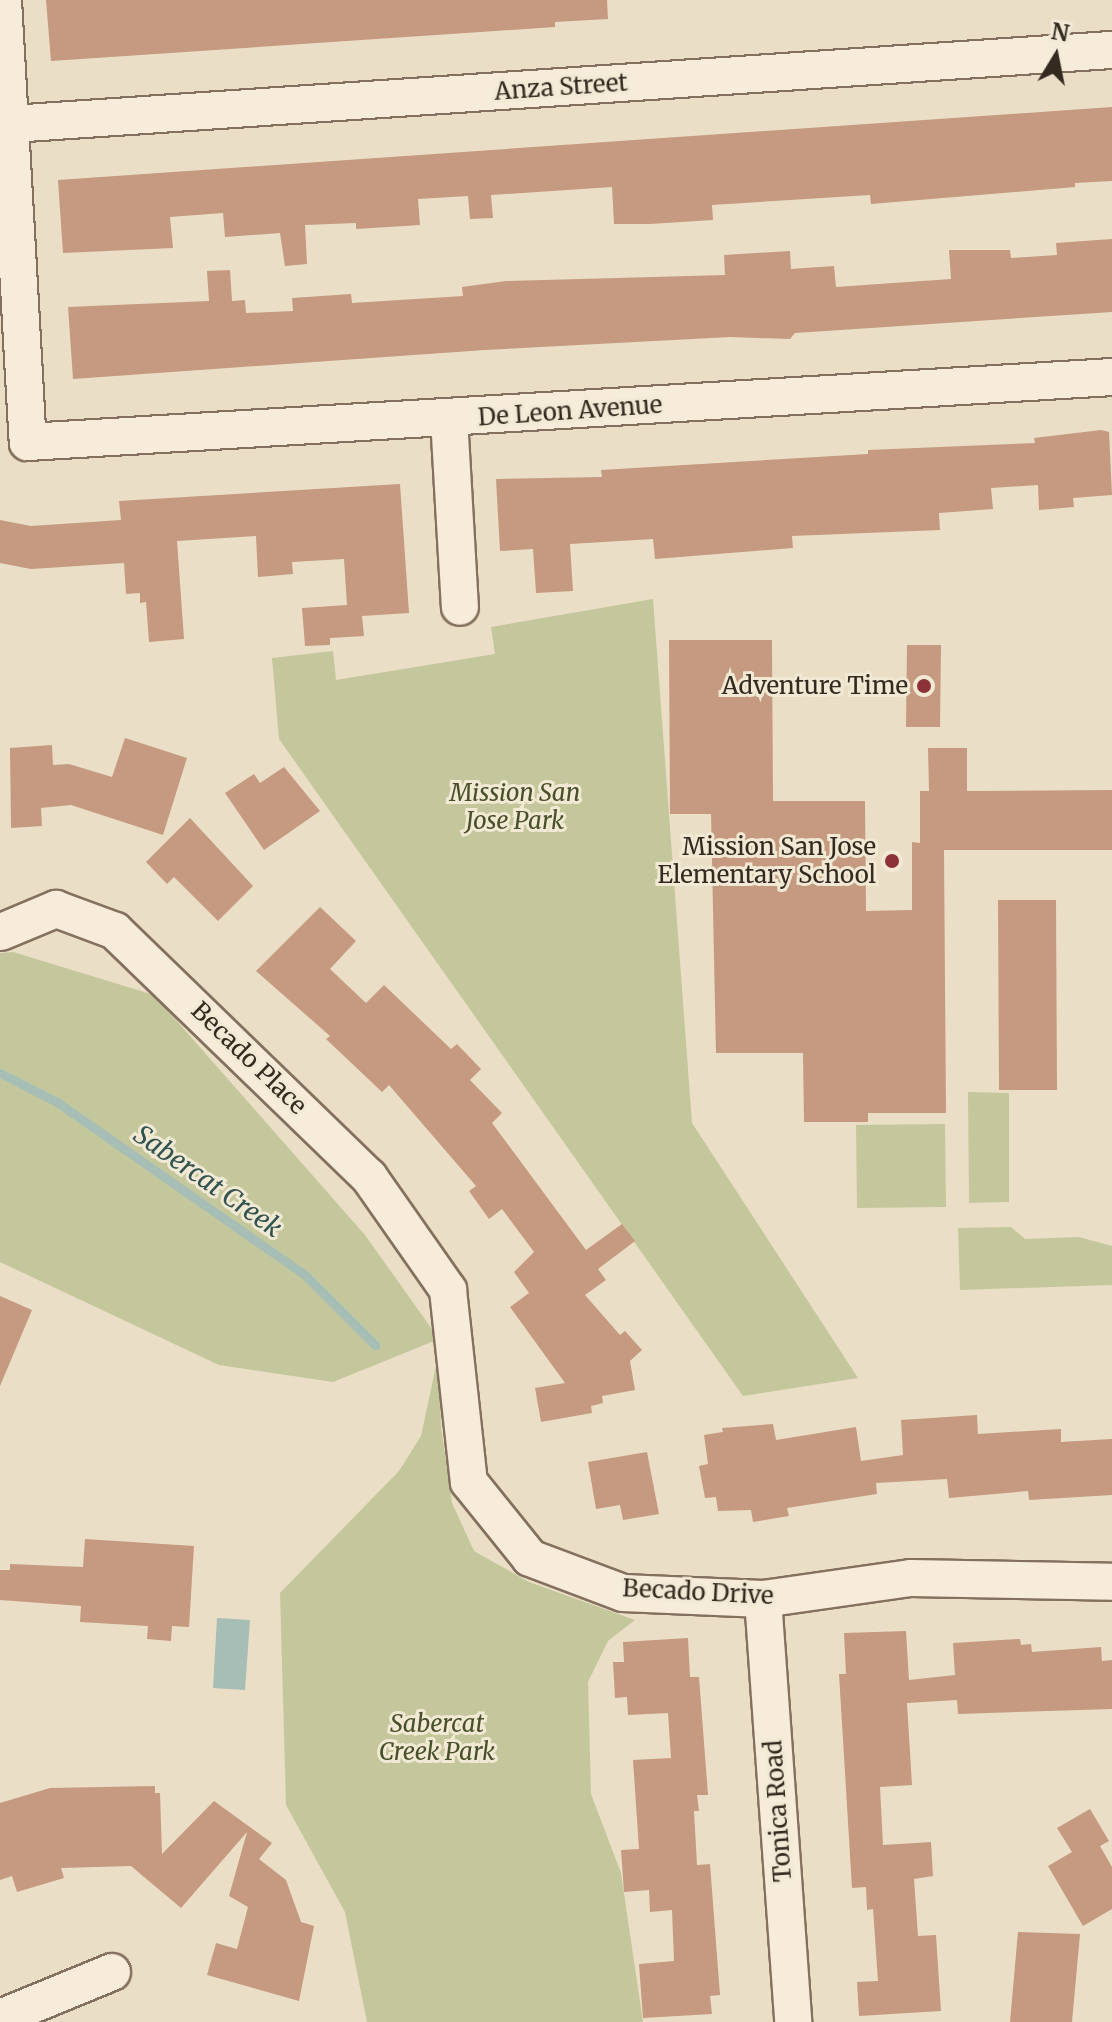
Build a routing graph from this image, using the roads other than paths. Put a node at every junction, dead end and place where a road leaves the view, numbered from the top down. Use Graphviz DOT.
graph roads {
  1 [pos="3,0"];
  2 [pos="1112,50"];
  3 [pos="11,124"];
  4 [pos="1112,377"];
  5 [pos="449,418"];
  6 [pos="460,607"];
  7 [pos="1,932"];
  8 [pos="448,1290"];
  9 [pos="1112,1582"];
  10 [pos="763,1599"];
  11 [pos="112,1972"];
  12 [pos="0,2018"];
  13 [pos="793,2022"];
  1 -- 3 [label="street"];
  2 -- 3 [label="street, Anza Street"];
  3 -- 5 [label="street, De Leon Avenue"];
  4 -- 5 [label="street, De Leon Avenue"];
  5 -- 6 [label="street"];
  7 -- 8 [label="street, Becado Place"];
  8 -- 10 [label="street, Becado Drive"];
  9 -- 10 [label="street, Becado Drive"];
  10 -- 13 [label="street, Tonica Road"];
  11 -- 12 [label="street"];
}
